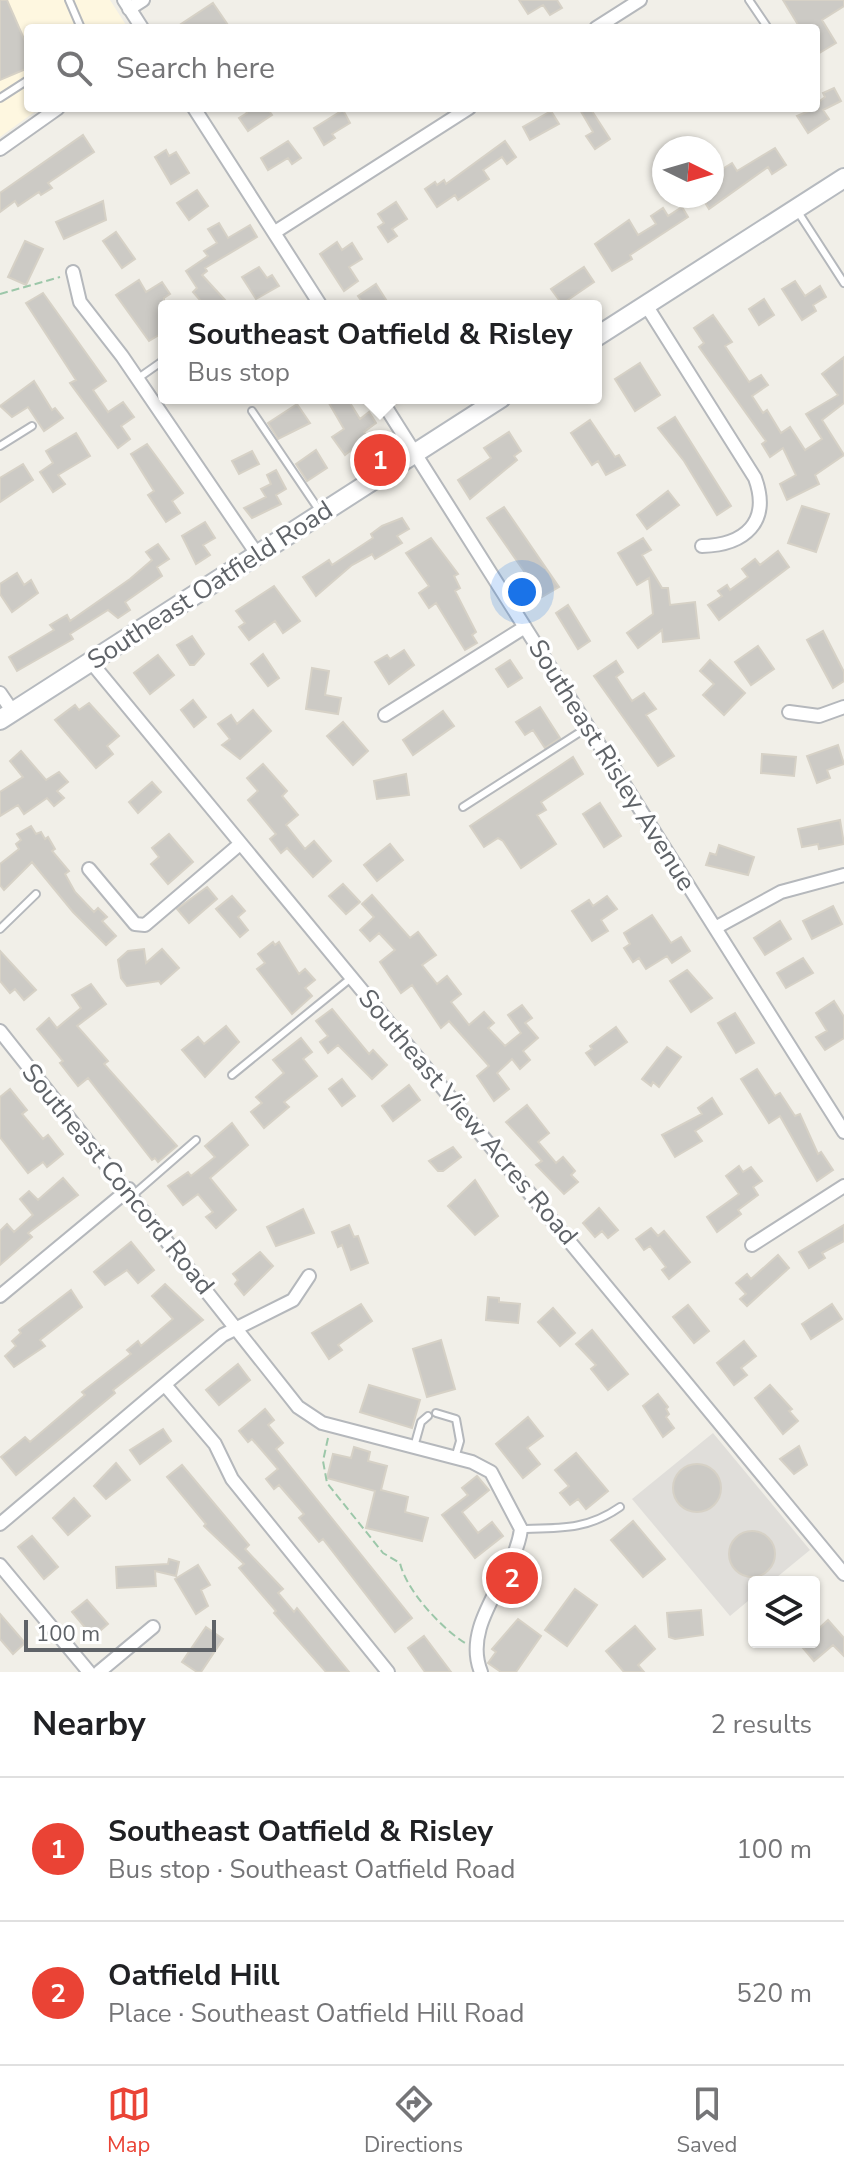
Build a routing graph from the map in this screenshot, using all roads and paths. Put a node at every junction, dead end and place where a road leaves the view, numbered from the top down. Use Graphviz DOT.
graph roads {
  1 [pos="69,0"];
  2 [pos="143,0"];
  3 [pos="640,0"];
  4 [pos="749,0"];
  5 [pos="126,4"];
  6 [pos="79,24"];
  7 [pos="139,24"];
  8 [pos="602,24"];
  9 [pos="765,24"];
  10 [pos="24,83"];
  11 [pos="0,98"];
  12 [pos="52,112"];
  13 [pos="197,112"];
  14 [pos="463,112"];
  15 [pos="0,149"];
  16 [pos="844,178"];
  17 [pos="796,209"];
  18 [pos="275,232"];
  19 [pos="73,272"];
  20 [pos="844,283"];
  21 [pos="0,294"];
  22 [pos="317,300"];
  23 [pos="646,305"];
  24 [pos="602,333"];
  25 [pos="158,364"];
  26 [pos="137,379"];
  27 [pos="384,404"];
  28 [pos="492,404"];
  29 [pos="252,411"];
  30 [pos="32,426"];
  31 [pos="0,446"];
  32 [pos="415,453"];
  33 [pos="322,513"];
  34 [pos="702,546"];
  35 [pos="257,554"];
  36 [pos="525,627"];
  37 [pos="90,661"];
  38 [pos="0,693"];
  39 [pos="844,707"];
  40 [pos="789,712"];
  41 [pos="385,715"];
  42 [pos="6,716"];
  43 [pos="588,727"];
  44 [pos="463,807"];
  45 [pos="240,844"];
  46 [pos="89,869"];
  47 [pos="844,875"];
  48 [pos="36,894"];
  49 [pos="715,928"];
  50 [pos="0,929"];
  51 [pos="351,978"];
  52 [pos="0,1031"];
  53 [pos="232,1075"];
  54 [pos="838,1111"];
  55 [pos="844,1132"];
  56 [pos="196,1140"];
  57 [pos="844,1186"];
  58 [pos="131,1192"];
  59 [pos="752,1245"];
  60 [pos="309,1276"];
  61 [pos="0,1296"];
  62 [pos="236,1327"];
  63 [pos="165,1385"];
  64 [pos="436,1413"];
  65 [pos="428,1416"];
  66 [pos="331,1425"];
  67 [pos="414,1447"];
  68 [pos="455,1458"];
  69 [pos="620,1507"];
  70 [pos="0,1524"];
  71 [pos="521,1529"];
  72 [pos="0,1565"];
  73 [pos="844,1574"];
  74 [pos="153,1627"];
  75 [pos="476,1648"];
  76 [pos="89,1672"];
  77 [pos="99,1672"];
  78 [pos="388,1672"];
  79 [pos="481,1672"];
  1 -- 6 [label="lane"];
  2 -- 5 [label="street"];
  3 -- 8 [label="street"];
  4 -- 9 [label="lane"];
  5 -- 7 [label="street"];
  10 -- 11 [label="lane"];
  12 -- 15 [label="street"];
  13 -- 18 [label="street"];
  14 -- 18 [label="street"];
  16 -- 17 [label="main road"];
  17 -- 20 [label="lane"];
  17 -- 23 [label="main road"];
  18 -- 22 [label="street"];
  19 -- 21 [label="path"];
  19 -- 26 [label="street"];
  23 -- 24 [label="main road"];
  23 -- 34 [label="street"];
  25 -- 26 [label="lane"];
  26 -- 35 [label="street"];
  27 -- 32 [label="street, Southeast Risley Avenue"];
  28 -- 32 [label="main road, Southeast Oatfield Road"];
  29 -- 33 [label="lane"];
  30 -- 31 [label="lane"];
  32 -- 33 [label="main road, Southeast Oatfield Road"];
  32 -- 36 [label="street, Southeast Risley Avenue"];
  33 -- 35 [label="main road, Southeast Oatfield Road"];
  35 -- 37 [label="main road, Southeast Oatfield Road"];
  36 -- 41 [label="street"];
  36 -- 43 [label="street, Southeast Risley Avenue"];
  37 -- 42 [label="main road, Southeast Oatfield Road"];
  37 -- 45 [label="street, Southeast View Acres Road"];
  38 -- 42 [label="street"];
  39 -- 40 [label="street"];
  43 -- 44 [label="lane"];
  43 -- 49 [label="street, Southeast Risley Avenue"];
  45 -- 46 [label="street"];
  45 -- 51 [label="street, Southeast View Acres Road"];
  47 -- 49 [label="street"];
  48 -- 50 [label="lane"];
  49 -- 54 [label="street, Southeast Risley Avenue"];
  51 -- 53 [label="lane"];
  51 -- 73 [label="street, Southeast View Acres Road"];
  52 -- 58 [label="street, Southeast Concord Road"];
  54 -- 55 [label="street, Southeast Risley Avenue"];
  56 -- 58 [label="lane"];
  57 -- 59 [label="street"];
  58 -- 61 [label="street"];
  58 -- 62 [label="street, Southeast Concord Road"];
  60 -- 62 [label="street"];
  62 -- 63 [label="street"];
  62 -- 66 [label="street, Southeast Concord Road"];
  63 -- 70 [label="street"];
  63 -- 78 [label="street"];
  64 -- 68 [label="lane"];
  65 -- 67 [label="lane"];
  66 -- 67 [label="street, Southeast Concord Road"];
  66 -- 75 [label="path"];
  67 -- 68 [label="street, Southeast Concord Road"];
  68 -- 71 [label="street, Southeast Concord Road"];
  69 -- 71 [label="lane"];
  71 -- 75 [label="street"];
  72 -- 76 [label="street"];
  74 -- 77 [label="street"];
  75 -- 79 [label="street"];
}
